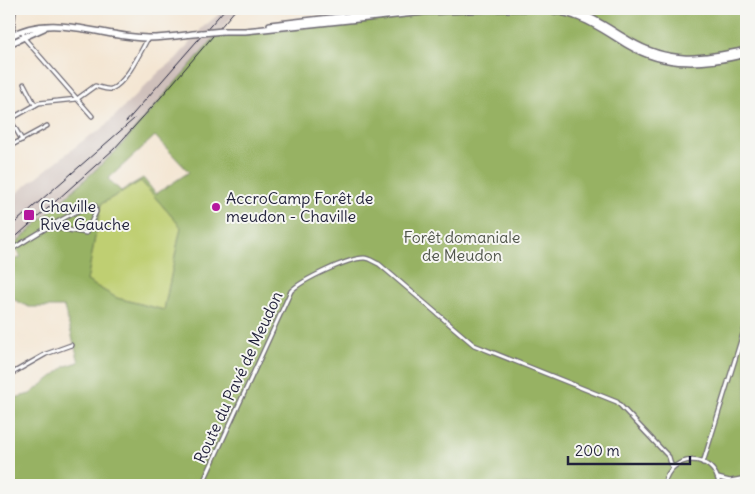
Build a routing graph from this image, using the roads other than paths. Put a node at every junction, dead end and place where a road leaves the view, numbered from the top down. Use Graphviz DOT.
graph roads {
  1 [pos="11,9"];
  2 [pos="408,9"];
  3 [pos="489,9"];
  4 [pos="496,9"];
  5 [pos="567,9"];
  6 [pos="379,12"];
  7 [pos="373,13"];
  8 [pos="9,15"];
  9 [pos="23,33"];
  10 [pos="148,38"];
  11 [pos="10,40"];
  12 [pos="746,50"];
  13 [pos="746,54"];
  14 [pos="9,55"];
  15 [pos="24,84"];
  16 [pos="77,99"];
  17 [pos="35,105"];
  18 [pos="92,116"];
  19 [pos="10,122"];
  20 [pos="47,126"];
  21 [pos="22,140"];
  22 [pos="14,144"];
  23 [pos="50,227"];
  24 [pos="9,251"];
  25 [pos="746,324"];
  26 [pos="71,346"];
  27 [pos="9,375"];
  28 [pos="703,463"];
  29 [pos="672,468"];
  30 [pos="718,478"];
  31 [pos="746,478"];
  32 [pos="730,481"];
  33 [pos="202,485"];
  34 [pos="664,485"];
  35 [pos="720,485"];
  1 -- 8 [label="main road"];
  1 -- 11 [label="main road"];
  2 -- 6 [label="main road"];
  3 -- 6 [label="main road"];
  4 -- 13 [label="main road"];
  5 -- 12 [label="main road"];
  6 -- 7 [label="main road"];
  7 -- 10 [label="main road, bridge"];
  9 -- 10 [label="main road"];
  9 -- 11 [label="main road"];
  9 -- 16 [label="street"];
  10 -- 16 [label="street"];
  11 -- 14 [label="main road"];
  15 -- 17 [label="street"];
  16 -- 17 [label="street"];
  16 -- 18 [label="street"];
  17 -- 19 [label="street"];
  19 -- 21 [label="street"];
  20 -- 21 [label="street"];
  21 -- 22 [label="street"];
  23 -- 23 [label="street"];
  23 -- 24 [label="street"];
  25 -- 28 [label="street"];
  26 -- 27 [label="street"];
  28 -- 29 [label="street"];
  28 -- 30 [label="street"];
  29 -- 33 [label="street, Route du Pavé de Meudon"];
  29 -- 34 [label="street"];
  30 -- 32 [label="street"];
  30 -- 35 [label="street"];
  31 -- 32 [label="street"];
  32 -- 35 [label="street"];
}
